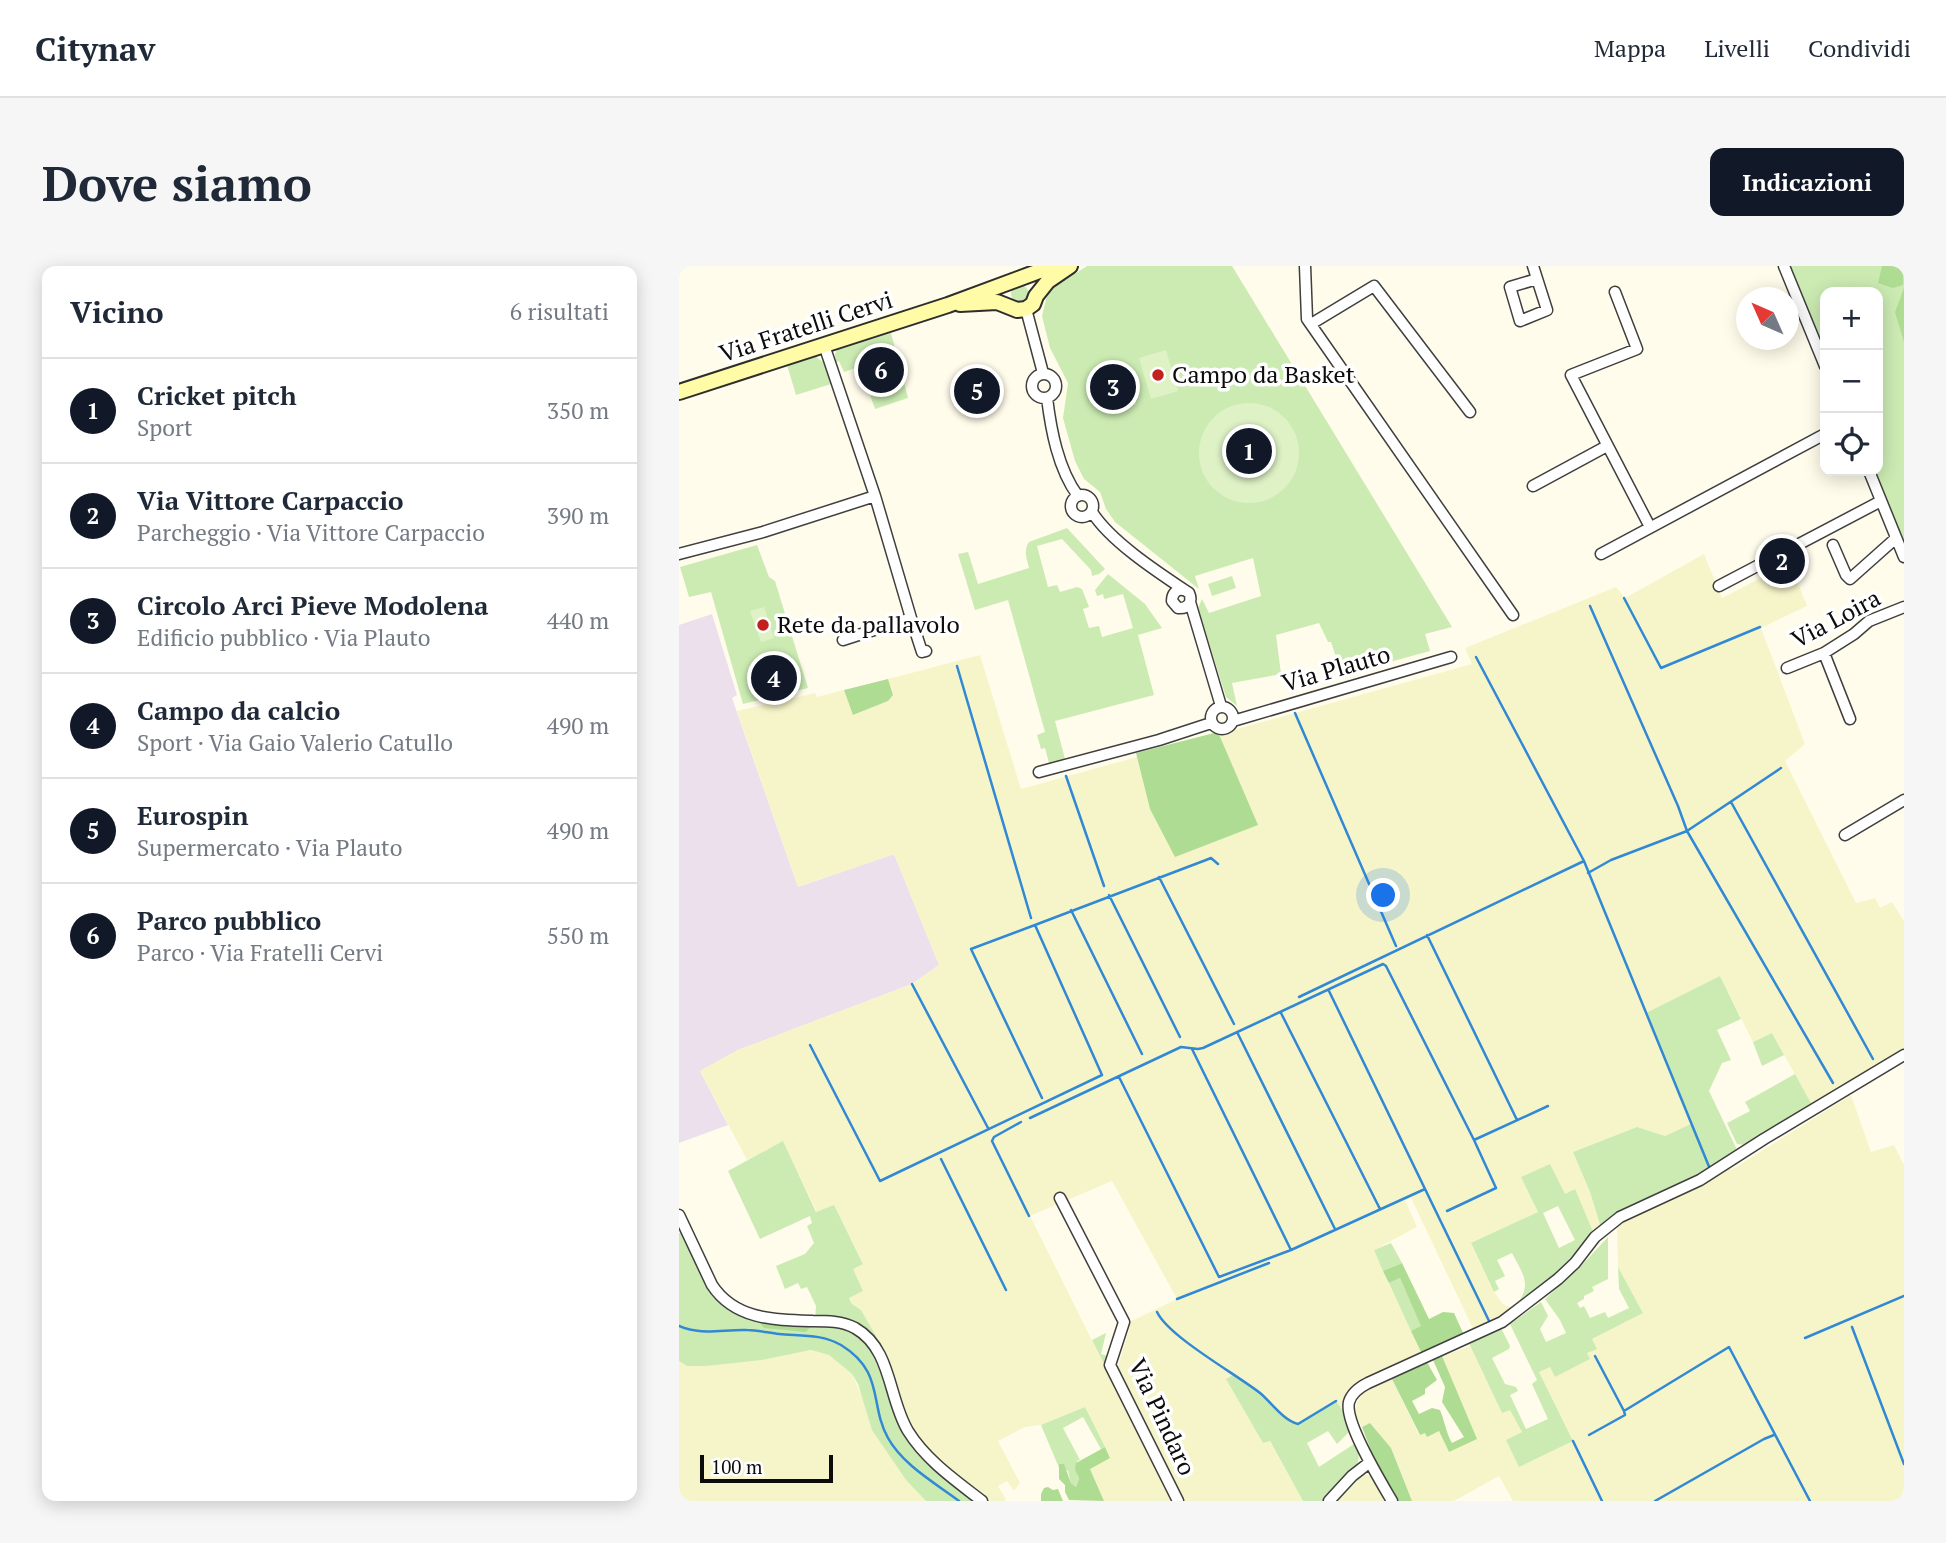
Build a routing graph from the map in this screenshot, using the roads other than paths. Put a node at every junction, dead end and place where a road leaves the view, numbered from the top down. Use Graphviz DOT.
graph roads {
  1 [pos="1053,266"];
  2 [pos="1070,266"];
  3 [pos="1305,266"];
  4 [pos="1533,266"];
  5 [pos="1784,266"];
  6 [pos="1023,278"];
  7 [pos="1537,279"];
  8 [pos="1006,285"];
  9 [pos="1615,292"];
  10 [pos="1037,296"];
  11 [pos="948,305"];
  12 [pos="1009,306"];
  13 [pos="1026,309"];
  14 [pos="1311,324"];
  15 [pos="824,345"];
  16 [pos="1820,354"];
  17 [pos="1043,373"];
  18 [pos="679,392"];
  19 [pos="1047,398"];
  20 [pos="1470,412"];
  21 [pos="1820,437"];
  22 [pos="1607,446"];
  23 [pos="1871,476"];
  24 [pos="1533,486"];
  25 [pos="875,496"];
  26 [pos="1078,496"];
  27 [pos="1881,501"];
  28 [pos="1091,512"];
  29 [pos="1650,527"];
  30 [pos="1896,538"];
  31 [pos="1833,545"];
  32 [pos="679,553"];
  33 [pos="1601,554"];
  34 [pos="1904,557"];
  35 [pos="1151,566"];
  36 [pos="1719,586"];
  37 [pos="1183,590"];
  38 [pos="1172,598"];
  39 [pos="1190,602"];
  40 [pos="1904,607"];
  41 [pos="1181,609"];
  42 [pos="1513,615"];
  43 [pos="911,618"];
  44 [pos="1200,636"];
  45 [pos="843,640"];
  46 [pos="926,651"];
  47 [pos="1824,653"];
  48 [pos="1451,657"];
  49 [pos="1787,668"];
  50 [pos="1220,706"];
  51 [pos="1850,719"];
  52 [pos="1233,721"];
  53 [pos="1211,723"];
  54 [pos="1039,772"];
  55 [pos="1904,800"];
  56 [pos="1845,835"];
  57 [pos="1904,1055"];
  58 [pos="1060,1198"];
  59 [pos="679,1215"];
  60 [pos="683,1232"];
  61 [pos="1370,1462"];
  62 [pos="982,1501"];
  63 [pos="1178,1501"];
  64 [pos="1329,1501"];
  65 [pos="1392,1501"];
  1 -- 6 [label="main road, Via Fratelli Cervi"];
  2 -- 10 [label="main road"];
  3 -- 14 [label="street"];
  4 -- 7 [label="street"];
  5 -- 16 [label="street"];
  6 -- 8 [label="main road, Via Fratelli Cervi"];
  6 -- 10 [label="main road"];
  7 -- 7 [label="street"];
  8 -- 11 [label="main road, Via Fratelli Cervi"];
  8 -- 12 [label="main road"];
  9 -- 22 [label="street"];
  10 -- 13 [label="main road"];
  11 -- 12 [label="main road, Via Fratelli Cervi"];
  11 -- 15 [label="main road, Via Fratelli Cervi"];
  12 -- 13 [label="main road, Via Fratelli Cervi"];
  13 -- 17 [label="street"];
  14 -- 20 [label="street"];
  14 -- 42 [label="street"];
  15 -- 18 [label="main road, Via Fratelli Cervi"];
  15 -- 25 [label="street"];
  17 -- 19 [label="street"];
  17 -- 19 [label="street"];
  19 -- 26 [label="street"];
  21 -- 29 [label="street"];
  22 -- 24 [label="street"];
  22 -- 29 [label="street"];
  23 -- 27 [label="street"];
  25 -- 32 [label="street"];
  25 -- 43 [label="street"];
  26 -- 28 [label="street"];
  26 -- 28 [label="street"];
  27 -- 30 [label="street"];
  27 -- 36 [label="street"];
  28 -- 35 [label="street"];
  29 -- 33 [label="street"];
  30 -- 31 [label="street"];
  30 -- 34 [label="street"];
  35 -- 37 [label="street"];
  35 -- 38 [label="street"];
  37 -- 38 [label="street"];
  37 -- 39 [label="street"];
  38 -- 41 [label="street"];
  39 -- 41 [label="street"];
  39 -- 44 [label="street"];
  40 -- 47 [label="street, Via Loira"];
  41 -- 44 [label="street"];
  43 -- 45 [label="street"];
  43 -- 46 [label="street"];
  44 -- 50 [label="street"];
  47 -- 49 [label="street, Via Loira"];
  47 -- 51 [label="street"];
  48 -- 52 [label="street, Via Plauto"];
  50 -- 52 [label="street"];
  50 -- 53 [label="street"];
  52 -- 53 [label="street, Via Plauto"];
  53 -- 54 [label="street, Via Plauto"];
  55 -- 56 [label="street"];
  57 -- 61 [label="street"];
  58 -- 63 [label="street, Via Pindaro"];
  59 -- 60 [label="street"];
  60 -- 62 [label="street"];
  61 -- 64 [label="street"];
  61 -- 65 [label="street"];
}
